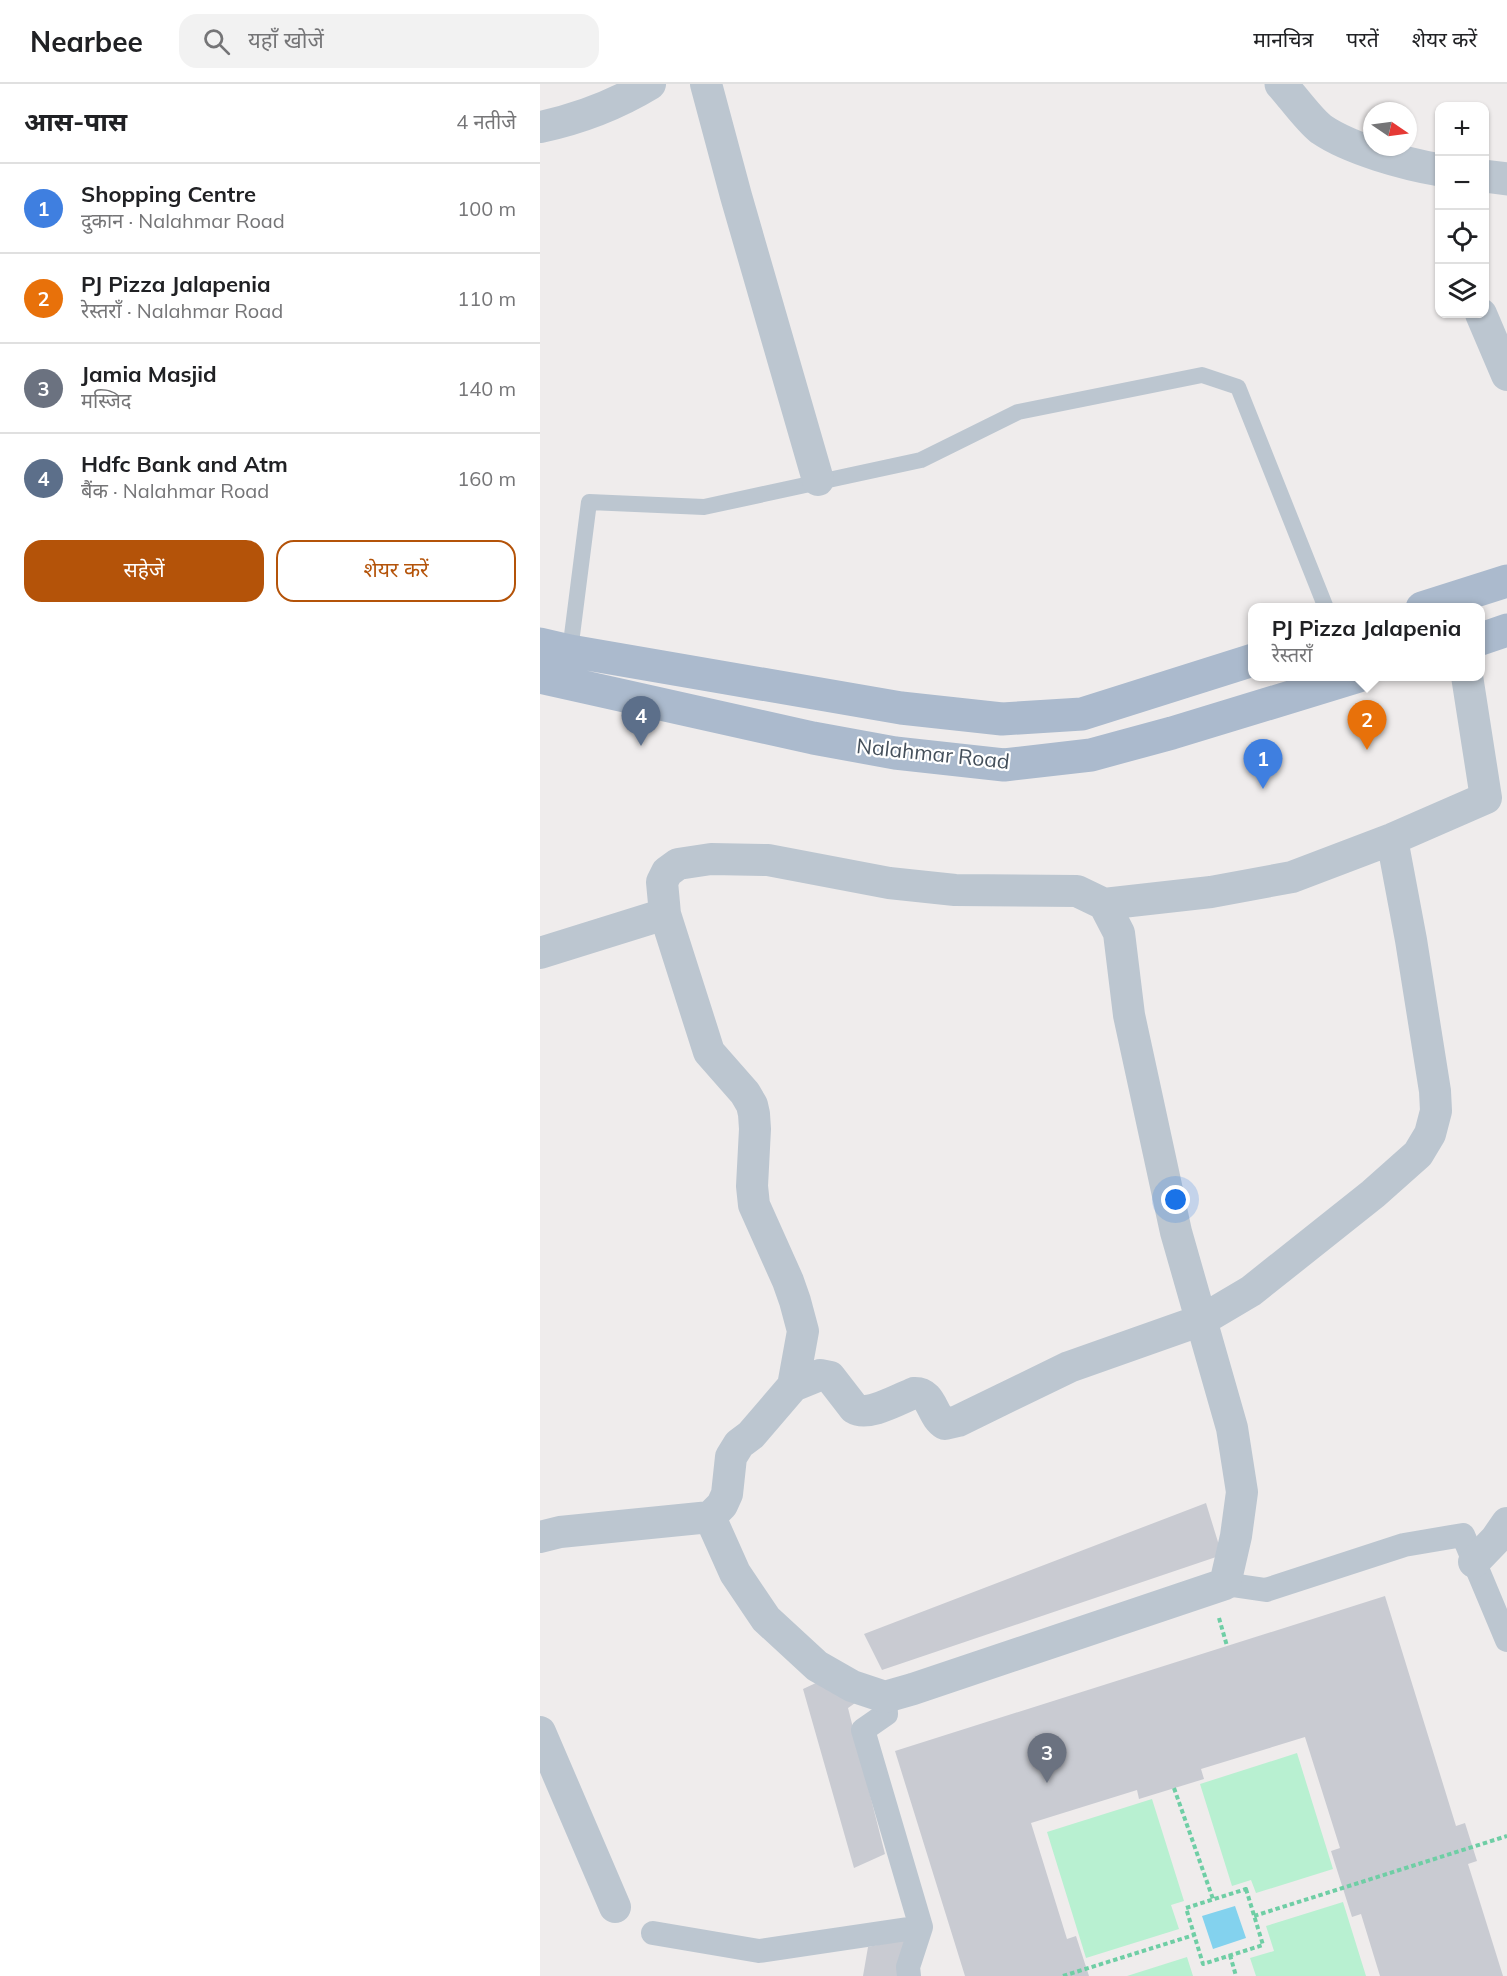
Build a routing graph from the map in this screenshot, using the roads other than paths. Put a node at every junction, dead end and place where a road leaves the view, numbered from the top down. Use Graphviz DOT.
graph roads {
  1 [pos="650,84"];
  2 [pos="706,84"];
  3 [pos="1281,84"];
  4 [pos="540,127"];
  5 [pos="1435,171"];
  6 [pos="1489,177"];
  7 [pos="1507,179"];
  8 [pos="1483,318"];
  9 [pos="1507,375"];
  10 [pos="818,480"];
  11 [pos="1507,581"];
  12 [pos="1324,603"];
  13 [pos="1438,603"];
  14 [pos="1507,630"];
  15 [pos="1485,638"];
  16 [pos="555,647"];
  17 [pos="1248,662"];
  18 [pos="540,677"];
  19 [pos="1343,681"];
  20 [pos="1468,681"];
  21 [pos="1496,797"];
  22 [pos="1392,838"];
  23 [pos="1104,904"];
  24 [pos="665,914"];
  25 [pos="540,953"];
  26 [pos="1202,1320"];
  27 [pos="793,1386"];
  28 [pos="710,1517"];
  29 [pos="1507,1523"];
  30 [pos="540,1537"];
  31 [pos="1474,1562"];
  32 [pos="1225,1584"];
  33 [pos="1507,1640"];
  34 [pos="885,1696"];
  35 [pos="540,1731"];
  36 [pos="615,1907"];
  37 [pos="921,1927"];
  38 [pos="653,1933"];
  39 [pos="909,1976"];
  1 -- 4 [label="street"];
  2 -- 10 [label="street"];
  3 -- 5 [label="street"];
  6 -- 7 [label="street"];
  8 -- 9 [label="street"];
  10 -- 12 [label="lane"];
  10 -- 16 [label="lane"];
  11 -- 13 [label="main road"];
  14 -- 15 [label="main road"];
  16 -- 17 [label="main road, Nalahmar Road"];
  18 -- 19 [label="main road, Nalahmar Road"];
  20 -- 21 [label="street"];
  21 -- 22 [label="street"];
  22 -- 23 [label="street"];
  22 -- 26 [label="street"];
  23 -- 24 [label="street"];
  23 -- 26 [label="street"];
  24 -- 25 [label="street"];
  24 -- 27 [label="street"];
  26 -- 27 [label="street"];
  26 -- 32 [label="street"];
  27 -- 28 [label="street"];
  28 -- 30 [label="street"];
  28 -- 34 [label="street"];
  29 -- 31 [label="street"];
  31 -- 32 [label="street"];
  31 -- 33 [label="street"];
  32 -- 34 [label="street"];
  34 -- 37 [label="street"];
  35 -- 36 [label="street"];
  37 -- 38 [label="street"];
  37 -- 39 [label="street"];
}
